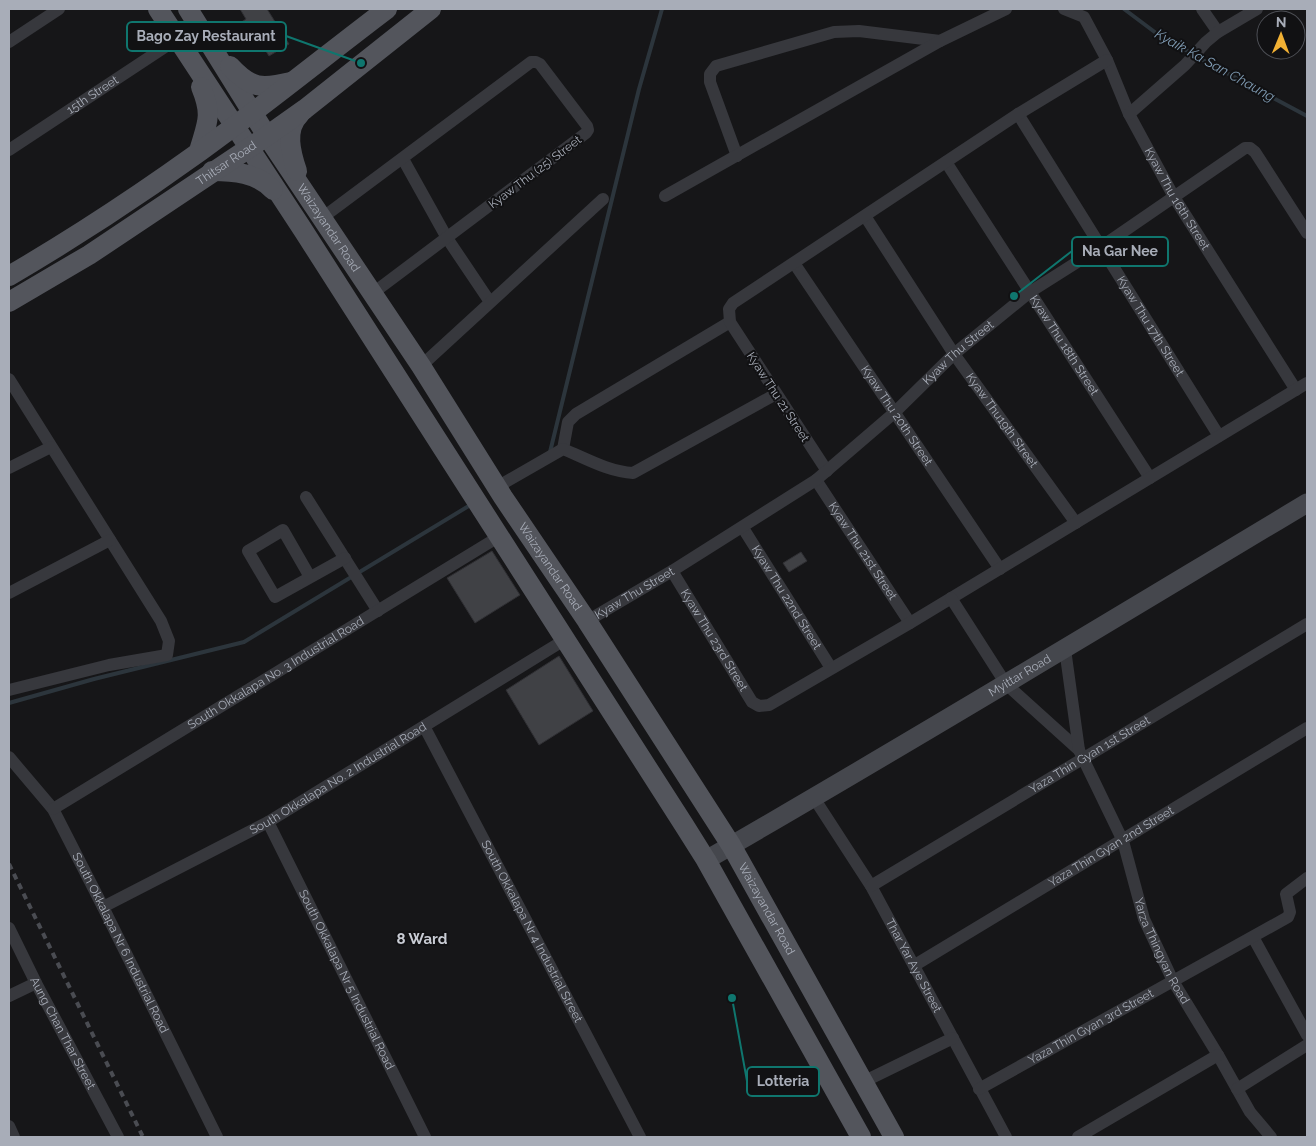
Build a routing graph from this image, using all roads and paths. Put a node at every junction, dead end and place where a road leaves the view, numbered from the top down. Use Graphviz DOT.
graph roads {
  1 [pos="59,9"];
  2 [pos="158,9"];
  3 [pos="188,9"];
  4 [pos="387,9"];
  5 [pos="431,9"];
  6 [pos="1006,9"];
  7 [pos="1064,9"];
  8 [pos="1202,9"];
  9 [pos="1257,9"];
  10 [pos="1218,32"];
  11 [pos="177,39"];
  12 [pos="940,41"];
  13 [pos="9,42"];
  14 [pos="208,44"];
  15 [pos="190,59"];
  16 [pos="1107,60"];
  17 [pos="293,82"];
  18 [pos="305,109"];
  19 [pos="253,113"];
  20 [pos="1018,114"];
  21 [pos="1129,114"];
  22 [pos="236,126"];
  23 [pos="267,136"];
  24 [pos="250,148"];
  25 [pos="9,150"];
  26 [pos="199,152"];
  27 [pos="737,156"];
  28 [pos="403,159"];
  29 [pos="946,162"];
  30 [pos="212,171"];
  31 [pos="304,192"];
  32 [pos="665,196"];
  33 [pos="1174,197"];
  34 [pos="604,199"];
  35 [pos="286,204"];
  36 [pos="865,216"];
  37 [pos="322,218"];
  38 [pos="1307,232"];
  39 [pos="447,238"];
  40 [pos="1100,247"];
  41 [pos="794,263"];
  42 [pos="9,276"];
  43 [pos="1030,292"];
  44 [pos="373,293"];
  45 [pos="9,302"];
  46 [pos="490,302"];
  47 [pos="730,322"];
  48 [pos="954,354"];
  49 [pos="421,366"];
  50 [pos="1307,383"];
  51 [pos="10,384"];
  52 [pos="1296,390"];
  53 [pos="776,394"];
  54 [pos="446,406"];
  55 [pos="894,413"];
  56 [pos="424,418"];
  57 [pos="1220,436"];
  58 [pos="51,447"];
  59 [pos="563,449"];
  60 [pos="9,468"];
  61 [pos="826,471"];
  62 [pos="1150,478"];
  63 [pos="816,480"];
  64 [pos="497,487"];
  65 [pos="306,497"];
  66 [pos="1307,504"];
  67 [pos="1076,523"];
  68 [pos="743,528"];
  69 [pos="500,536"];
  70 [pos="110,540"];
  71 [pos="345,558"];
  72 [pos="1000,569"];
  73 [pos="672,572"];
  74 [pos="310,577"];
  75 [pos="9,593"];
  76 [pos="951,598"];
  77 [pos="378,611"];
  78 [pos="586,621"];
  79 [pos="910,623"];
  80 [pos="1306,627"];
  81 [pos="566,639"];
  82 [pos="1065,649"];
  83 [pos="831,668"];
  84 [pos="1006,684"];
  85 [pos="9,690"];
  86 [pos="424,726"];
  87 [pos="1307,728"];
  88 [pos="1081,755"];
  89 [pos="9,757"];
  90 [pos="814,798"];
  91 [pos="53,809"];
  92 [pos="268,822"];
  93 [pos="1123,841"];
  94 [pos="731,845"];
  95 [pos="706,860"];
  96 [pos="1307,878"];
  97 [pos="871,886"];
  98 [pos="103,906"];
  99 [pos="9,928"];
  100 [pos="1253,937"];
  101 [pos="914,966"];
  102 [pos="1173,981"];
  103 [pos="36,983"];
  104 [pos="9,996"];
  105 [pos="1307,1036"];
  106 [pos="952,1038"];
  107 [pos="1307,1045"];
  108 [pos="1218,1056"];
  109 [pos="863,1082"];
  110 [pos="980,1088"];
  111 [pos="1237,1089"];
  112 [pos="9,1126"];
  113 [pos="1268,1136"];
  114 [pos="14,1137"];
  115 [pos="118,1137"];
  116 [pos="217,1137"];
  117 [pos="425,1137"];
  118 [pos="640,1137"];
  119 [pos="861,1137"];
  120 [pos="894,1137"];
  121 [pos="1006,1137"];
  122 [pos="1078,1137"];
  1 -- 13 [label="street"];
  2 -- 11 [label="main road, Waizayandar Road"];
  3 -- 14 [label="main road, Waizayandar Road"];
  4 -- 17 [label="main road, Thitsar Road"];
  5 -- 18 [label="main road, Thitsar Road"];
  6 -- 12 [label="street"];
  7 -- 16 [label="street, Kyaw Thu 16th Street"];
  8 -- 10 [label="street"];
  9 -- 10 [label="street"];
  10 -- 21 [label="street"];
  11 -- 15 [label="main road, Waizayandar Road"];
  11 -- 25 [label="street, 15th Street"];
  12 -- 27 [label="street"];
  12 -- 27 [label="street"];
  14 -- 17 [label="main road"];
  14 -- 19 [label="main road, Waizayandar Road"];
  15 -- 22 [label="main road, Waizayandar Road"];
  15 -- 26 [label="main road"];
  16 -- 20 [label="street"];
  16 -- 21 [label="street, Kyaw Thu 16th Street"];
  17 -- 19 [label="main road, Thitsar Road"];
  18 -- 23 [label="main road, Thitsar Road"];
  18 -- 31 [label="main road"];
  19 -- 22 [label="main road, Thitsar Road"];
  19 -- 23 [label="main road, Waizayandar Road"];
  20 -- 29 [label="street"];
  20 -- 40 [label="street, Kyaw Thu 17th Street"];
  21 -- 33 [label="street, Kyaw Thu 16th Street"];
  22 -- 24 [label="main road, Waizayandar Road"];
  22 -- 26 [label="main road, Thitsar Road"];
  23 -- 24 [label="main road, Thitsar Road"];
  23 -- 31 [label="main road, Waizayandar Road"];
  24 -- 30 [label="main road, Thitsar Road"];
  24 -- 35 [label="main road, Waizayandar Road"];
  26 -- 42 [label="main road, Thitsar Road"];
  27 -- 32 [label="street"];
  28 -- 37 [label="street, Kyaw Thu (25) Street"];
  28 -- 39 [label="street"];
  28 -- 39 [label="street, Kyaw Thu (25) Street"];
  29 -- 36 [label="street"];
  29 -- 43 [label="street, Kyaw Thu 18th Street"];
  30 -- 35 [label="main road"];
  30 -- 45 [label="main road, Thitsar Road"];
  31 -- 37 [label="main road, Waizayandar Road"];
  33 -- 38 [label="street, Kyaw Thu Street"];
  33 -- 40 [label="street, Kyaw Thu Street"];
  33 -- 52 [label="street, Kyaw Thu 16th Street"];
  34 -- 46 [label="street"];
  35 -- 56 [label="main road, Waizayandar Road"];
  36 -- 41 [label="street"];
  36 -- 48 [label="street, Kyaw Thu19th Street"];
  37 -- 44 [label="main road, Waizayandar Road"];
  39 -- 44 [label="street, Kyaw Thu (25) Street"];
  39 -- 46 [label="street"];
  40 -- 43 [label="street, Kyaw Thu Street"];
  40 -- 57 [label="street, Kyaw Thu 17th Street"];
  41 -- 47 [label="street"];
  41 -- 55 [label="street, Kyaw Thu 20th Street"];
  43 -- 48 [label="street, Kyaw Thu Street"];
  43 -- 62 [label="street, Kyaw Thu 18th Street"];
  44 -- 49 [label="main road, Waizayandar Road"];
  46 -- 49 [label="street"];
  47 -- 53 [label="street, Kyaw Thu 21 Street"];
  47 -- 59 [label="street"];
  48 -- 55 [label="street, Kyaw Thu Street"];
  48 -- 67 [label="street, Kyaw Thu19th Street"];
  49 -- 54 [label="main road, Waizayandar Road"];
  50 -- 52 [label="street"];
  51 -- 58 [label="street"];
  52 -- 57 [label="street"];
  53 -- 59 [label="street"];
  53 -- 61 [label="street, Kyaw Thu 21 Street"];
  54 -- 56 [label="main road"];
  54 -- 64 [label="main road, Waizayandar Road"];
  55 -- 61 [label="street, Kyaw Thu Street"];
  55 -- 72 [label="street, Kyaw Thu 20th Street"];
  56 -- 69 [label="main road, Waizayandar Road"];
  57 -- 62 [label="street"];
  58 -- 60 [label="street"];
  58 -- 70 [label="street"];
  59 -- 64 [label="street"];
  61 -- 63 [label="street, Kyaw Thu Street"];
  62 -- 67 [label="street"];
  63 -- 68 [label="street, Kyaw Thu Street"];
  63 -- 79 [label="street, Kyaw Thu 21st Street"];
  64 -- 78 [label="main road, Waizayandar Road"];
  65 -- 71 [label="street"];
  66 -- 82 [label="main road, Myittar Road"];
  67 -- 72 [label="street"];
  68 -- 73 [label="street, Kyaw Thu Street"];
  68 -- 83 [label="street, Kyaw Thu 22nd Street"];
  69 -- 77 [label="street, South Okkalapa No. 3 Industrial Road"];
  69 -- 81 [label="main road, Waizayandar Road"];
  70 -- 75 [label="street"];
  70 -- 85 [label="street"];
  71 -- 74 [label="street"];
  71 -- 77 [label="street"];
  72 -- 76 [label="street"];
  73 -- 78 [label="street, Kyaw Thu Street"];
  73 -- 83 [label="street, Kyaw Thu 23rd Street"];
  74 -- 74 [label="street"];
  76 -- 79 [label="street"];
  76 -- 84 [label="street"];
  77 -- 91 [label="street, South Okkalapa No. 3 Industrial Road"];
  78 -- 94 [label="main road, Waizayandar Road"];
  79 -- 83 [label="street"];
  80 -- 88 [label="street, Yaza Thin Gyan 1st Street"];
  81 -- 86 [label="street, South Okkalapa No. 2 Industrial Road"];
  81 -- 95 [label="main road, Waizayandar Road"];
  82 -- 84 [label="main road, Myittar Road"];
  82 -- 88 [label="street"];
  84 -- 88 [label="street"];
  84 -- 90 [label="main road, Myittar Road"];
  86 -- 92 [label="street, South Okkalapa No. 2 Industrial Road"];
  86 -- 118 [label="street, South Okkalapa Nr 4 Industrial Street"];
  87 -- 93 [label="street, Yaza Thin Gyan 2nd Street"];
  88 -- 93 [label="street, Yarza Thingyan Road"];
  88 -- 97 [label="street, Yaza Thin Gyan 1st Street"];
  89 -- 91 [label="street, South Okkalapa Nr 6 Industrial Road"];
  90 -- 94 [label="main road, Myittar Road"];
  90 -- 97 [label="street, Thar Yar Aye Street"];
  91 -- 98 [label="street, South Okkalapa Nr 6 Industrial Road"];
  92 -- 98 [label="street, South Okkalapa No. 2 Industrial Road"];
  92 -- 117 [label="street, South Okkalapa Nr 5 Industrial Road"];
  93 -- 101 [label="street, Yaza Thin Gyan 2nd Street"];
  93 -- 102 [label="street, Yarza Thingyan Road"];
  94 -- 95 [label="main road, Myittar Road"];
  94 -- 109 [label="main road, Waizayandar Road"];
  95 -- 119 [label="main road, Waizayandar Road"];
  96 -- 100 [label="street, Yaza Thin Gyan 3rd Street"];
  97 -- 101 [label="street, Thar Yar Aye Street"];
  98 -- 116 [label="street, South Okkalapa Nr 6 Industrial Road"];
  99 -- 103 [label="street, Aung Chan Thar Street"];
  100 -- 102 [label="street, Yaza Thin Gyan 3rd Street"];
  100 -- 105 [label="street"];
  101 -- 106 [label="street, Thar Yar Aye Street"];
  102 -- 108 [label="street, Yarza Thingyan Road"];
  102 -- 110 [label="street, Yaza Thin Gyan 3rd Street"];
  103 -- 104 [label="street"];
  103 -- 115 [label="street, Aung Chan Thar Street"];
  106 -- 109 [label="street"];
  106 -- 110 [label="street, Thar Yar Aye Street"];
  107 -- 111 [label="street"];
  108 -- 111 [label="street, Yarza Thingyan Road"];
  108 -- 122 [label="street"];
  109 -- 120 [label="main road, Waizayandar Road"];
  110 -- 121 [label="street, Thar Yar Aye Street"];
  111 -- 113 [label="street, Yarza Thingyan Road"];
  112 -- 114 [label="street"];
}
